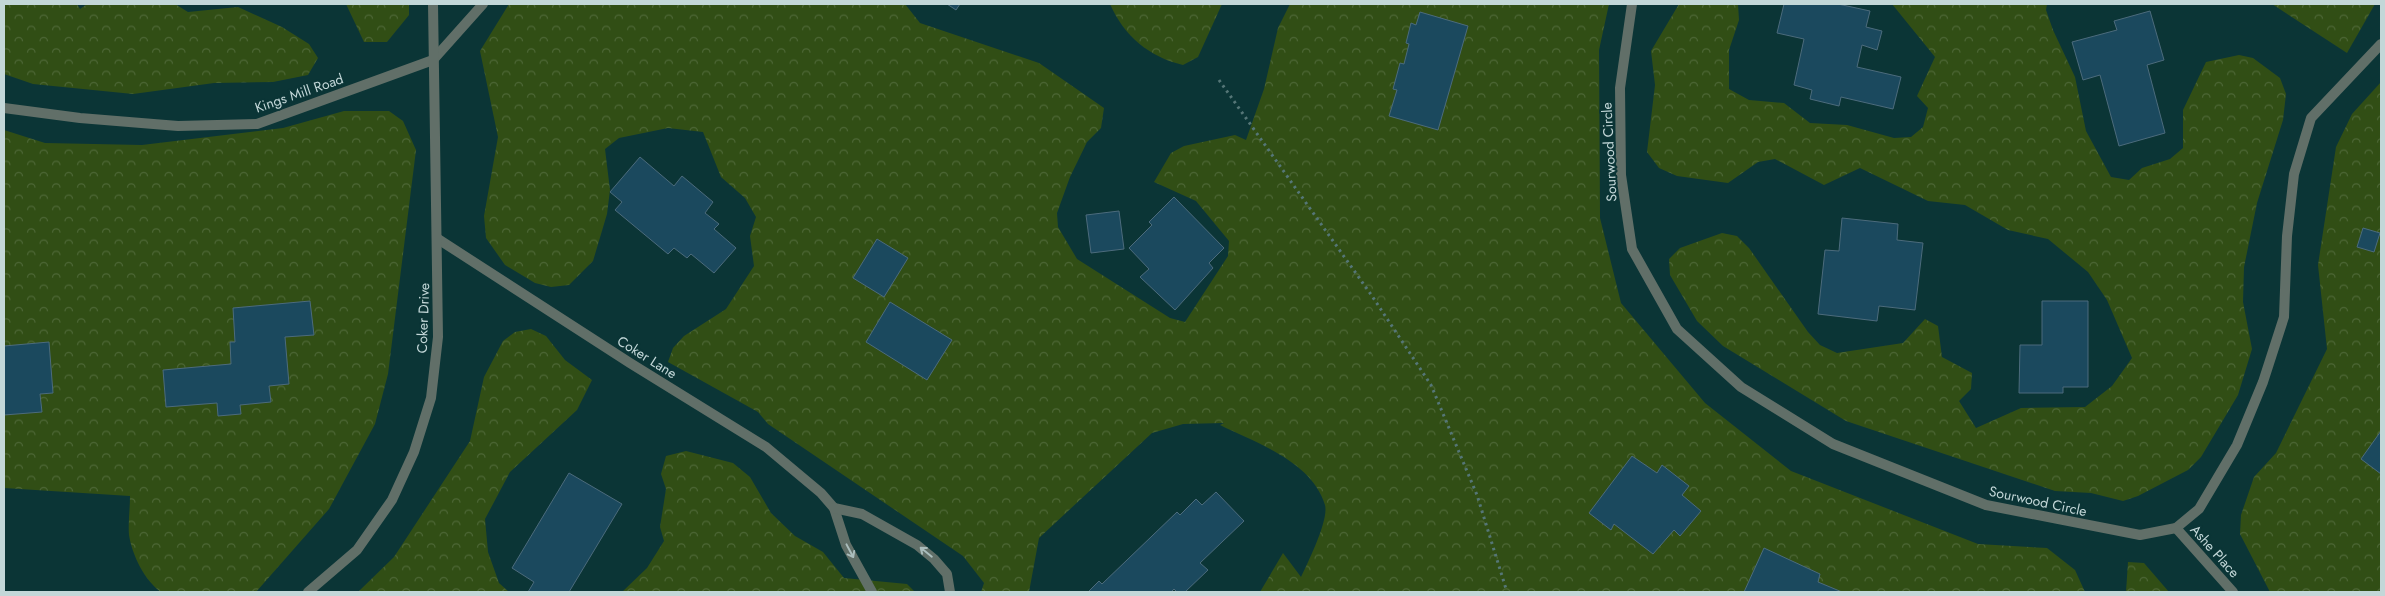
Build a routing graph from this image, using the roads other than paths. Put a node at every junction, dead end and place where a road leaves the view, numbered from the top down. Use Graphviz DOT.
graph roads {
  1 [pos="433,4"];
  2 [pos="483,4"];
  3 [pos="1632,4"];
  4 [pos="2381,44"];
  5 [pos="433,60"];
  6 [pos="4,108"];
  7 [pos="438,239"];
  8 [pos="834,508"];
  9 [pos="2176,528"];
  10 [pos="308,592"];
  11 [pos="872,592"];
  12 [pos="950,592"];
  13 [pos="2233,592"];
  1 -- 5 [label="street, Coker Drive"];
  2 -- 5 [label="street, Kings Mill Road"];
  3 -- 9 [label="street, Sourwood Circle"];
  4 -- 9 [label="street, Sourwood Circle"];
  5 -- 6 [label="street, Kings Mill Road"];
  5 -- 7 [label="street, Coker Drive"];
  7 -- 8 [label="street, Coker Lane"];
  7 -- 10 [label="street, Coker Drive"];
  8 -- 11 [label="street, Coker Lane, one-way"];
  12 -- 8 [label="street, one-way"];
  9 -- 13 [label="street, Ashe Place"];
}
